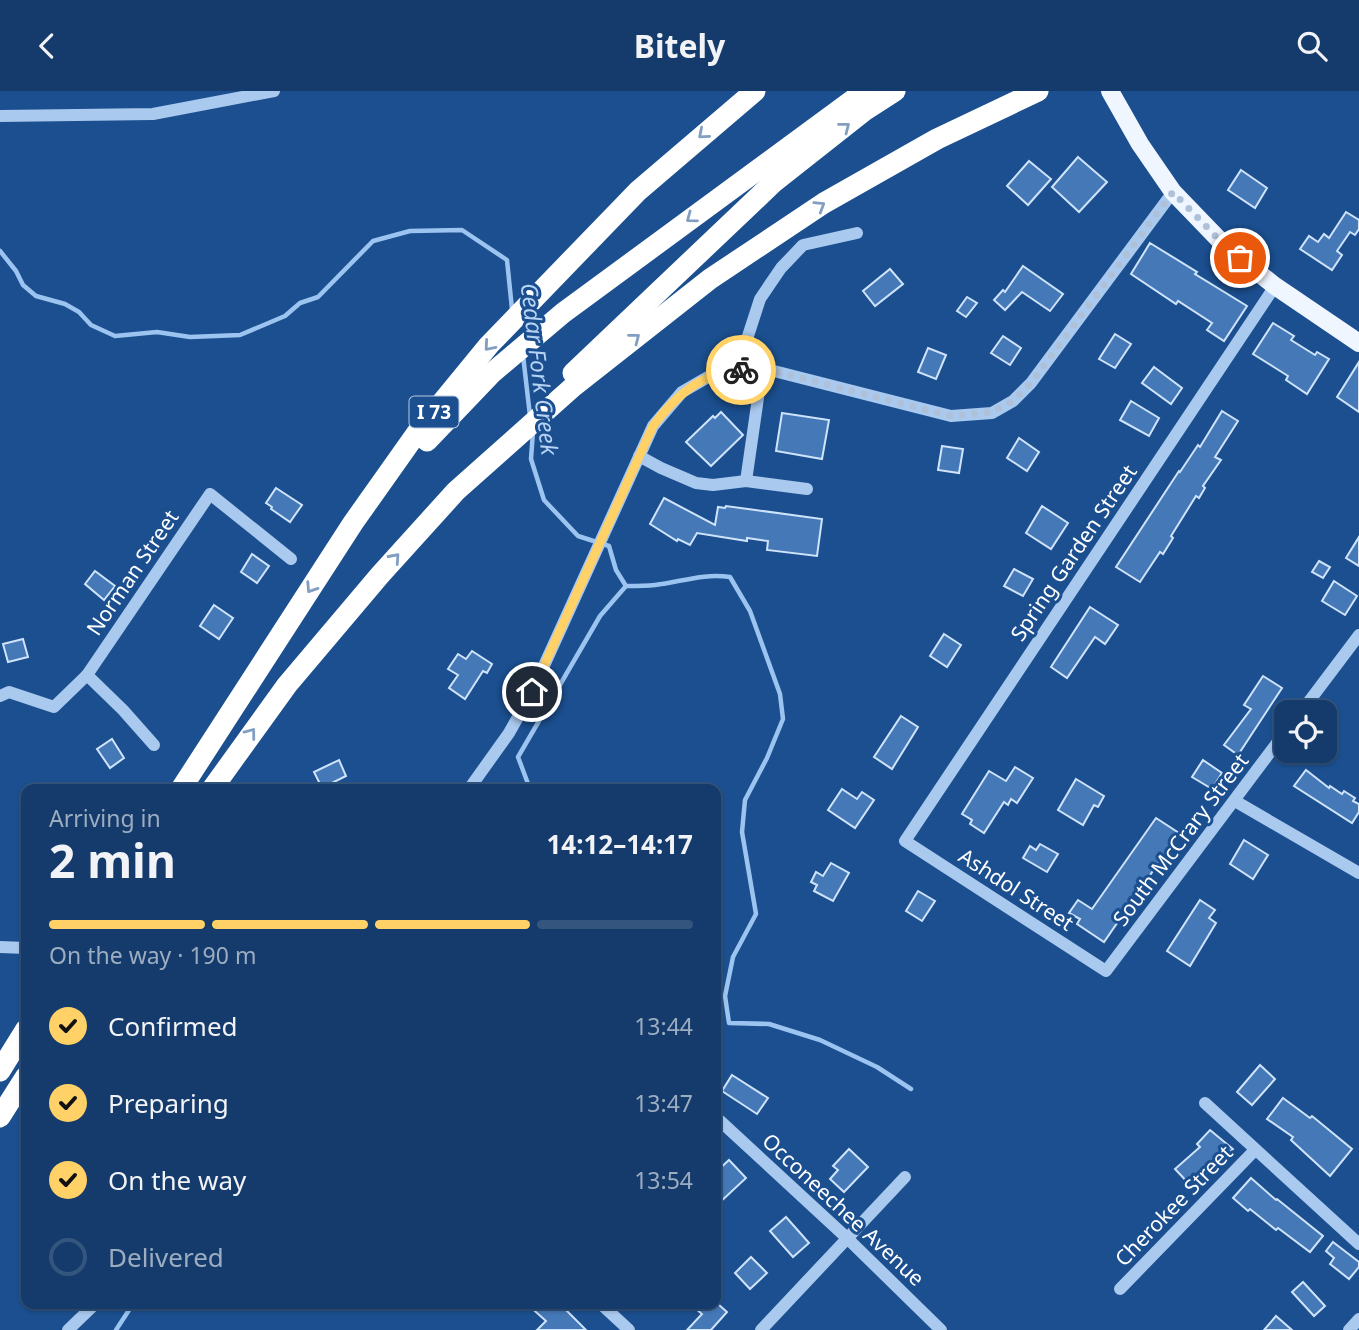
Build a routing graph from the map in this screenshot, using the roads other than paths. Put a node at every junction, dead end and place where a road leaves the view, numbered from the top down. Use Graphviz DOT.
graph roads {
  1 [pos="274,91"];
  2 [pos="755,91"];
  3 [pos="865,91"];
  4 [pos="895,91"];
  5 [pos="1038,91"];
  6 [pos="1112,96"];
  7 [pos="0,117"];
  8 [pos="1173,192"];
  9 [pos="857,233"];
  10 [pos="1275,286"];
  11 [pos="1359,343"];
  12 [pos="737,370"];
  13 [pos="762,370"];
  14 [pos="639,456"];
  15 [pos="746,481"];
  16 [pos="807,489"];
  17 [pos="456,491"];
  18 [pos="353,523"];
  19 [pos="291,559"];
  20 [pos="1359,635"];
  21 [pos="87,675"];
  22 [pos="0,696"];
  23 [pos="1310,700"];
  24 [pos="154,745"];
  25 [pos="1274,748"];
  26 [pos="184,784"];
  27 [pos="216,784"];
  28 [pos="473,784"];
  29 [pos="1236,801"];
  30 [pos="905,841"];
  31 [pos="1359,873"];
  32 [pos="0,947"];
  33 [pos="21,948"];
  34 [pos="1106,971"];
  35 [pos="21,1037"];
  36 [pos="0,1071"];
  37 [pos="21,1084"];
  38 [pos="1205,1103"];
  39 [pos="0,1117"];
  40 [pos="721,1122"];
  41 [pos="1255,1150"];
  42 [pos="905,1177"];
  43 [pos="847,1238"];
  44 [pos="1359,1244"];
  45 [pos="1119,1289"];
  46 [pos="90,1309"];
  47 [pos="606,1309"];
  48 [pos="1359,1319"];
  49 [pos="68,1330"];
  50 [pos="629,1330"];
  51 [pos="761,1330"];
  52 [pos="941,1330"];
  53 [pos="1349,1330"];
  1 -- 7 [label="street"];
  2 -- 18 [label="highway, I 73, one-way"];
  3 -- 18 [label="highway, one-way"];
  17 -- 4 [label="highway, one-way"];
  17 -- 5 [label="highway, one-way"];
  6 -- 8 [label="main road"];
  8 -- 10 [label="main road"];
  8 -- 13 [label="street"];
  9 -- 12 [label="street"];
  10 -- 11 [label="main road"];
  10 -- 30 [label="street, Spring Garden Street"];
  12 -- 13 [label="street"];
  12 -- 14 [label="street"];
  13 -- 15 [label="street"];
  14 -- 15 [label="street"];
  14 -- 28 [label="street"];
  15 -- 16 [label="street"];
  27 -- 17 [label="highway, one-way"];
  18 -- 26 [label="highway, I 73, one-way"];
  19 -- 21 [label="street, Norman Street"];
  20 -- 23 [label="street"];
  21 -- 22 [label="street, Norman Street"];
  21 -- 24 [label="street"];
  25 -- 29 [label="street, South McCrary Street"];
  29 -- 31 [label="street"];
  29 -- 34 [label="street, South McCrary Street"];
  30 -- 34 [label="street, Ashdol Street"];
  32 -- 33 [label="street"];
  35 -- 36 [label="highway"];
  37 -- 39 [label="highway"];
  38 -- 41 [label="street"];
  40 -- 43 [label="street, Occoneechee Avenue"];
  41 -- 44 [label="street"];
  41 -- 45 [label="street, Cherokee Street"];
  42 -- 43 [label="street"];
  43 -- 51 [label="street"];
  43 -- 52 [label="street, Occoneechee Avenue"];
  46 -- 49 [label="street"];
  47 -- 50 [label="street"];
  48 -- 53 [label="street"];
}
